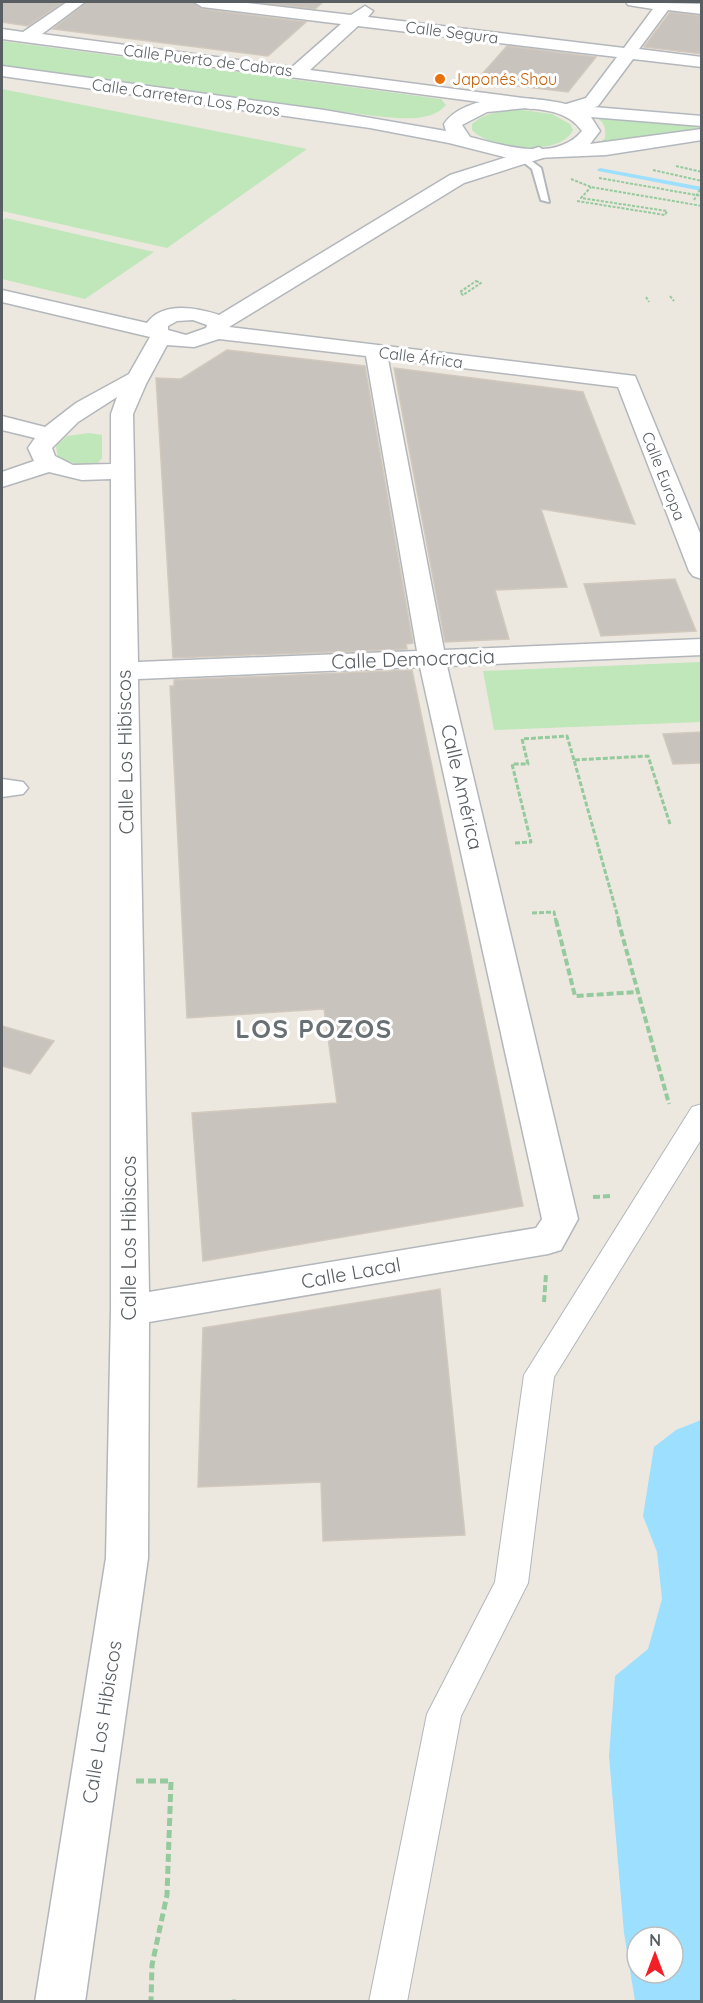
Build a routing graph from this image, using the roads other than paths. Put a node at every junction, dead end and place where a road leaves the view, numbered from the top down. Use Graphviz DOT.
graph roads {
  1 [pos="77,2"];
  2 [pos="202,2"];
  3 [pos="342,2"];
  4 [pos="375,2"];
  5 [pos="634,2"];
  6 [pos="664,3"];
  7 [pos="702,9"];
  8 [pos="325,16"];
  9 [pos="354,20"];
  10 [pos="309,31"];
  11 [pos="2,34"];
  12 [pos="27,37"];
  13 [pos="627,53"];
  14 [pos="284,54"];
  15 [pos="702,62"];
  16 [pos="267,68"];
  17 [pos="2,71"];
  18 [pos="297,72"];
  19 [pos="414,87"];
  20 [pos="532,104"];
  21 [pos="566,110"];
  22 [pos="463,114"];
  23 [pos="702,121"];
  24 [pos="370,123"];
  25 [pos="702,134"];
  26 [pos="467,143"];
  27 [pos="560,150"];
  28 [pos="531,158"];
  29 [pos="457,179"];
  30 [pos="546,200"];
  31 [pos="273,292"];
  32 [pos="2,296"];
  33 [pos="28,302"];
  34 [pos="195,314"];
  35 [pos="2,321"];
  36 [pos="160,329"];
  37 [pos="216,329"];
  38 [pos="194,341"];
  39 [pos="375,352"];
  40 [pos="140,377"];
  41 [pos="627,381"];
  42 [pos="2,423"];
  43 [pos="48,435"];
  44 [pos="50,464"];
  45 [pos="76,472"];
  46 [pos="2,480"];
  47 [pos="123,485"];
  48 [pos="702,570"];
  49 [pos="702,647"];
  50 [pos="432,658"];
  51 [pos="124,670"];
  52 [pos="702,1114"];
  53 [pos="558,1210"];
  54 [pos="130,1310"];
  55 [pos="60,2001"];
  56 [pos="388,2001"];
  1 -- 12 [label="street"];
  2 -- 8 [label="street, Calle Segura"];
  3 -- 8 [label="street"];
  4 -- 9 [label="street"];
  5 -- 6 [label="street"];
  6 -- 7 [label="street"];
  6 -- 13 [label="street"];
  8 -- 9 [label="street, Calle Segura"];
  8 -- 10 [label="street"];
  9 -- 13 [label="street, Calle Segura"];
  9 -- 18 [label="street"];
  11 -- 12 [label="street, Calle Puerto de Cabras"];
  12 -- 16 [label="street, Calle Puerto de Cabras"];
  13 -- 15 [label="street, Calle Segura"];
  13 -- 21 [label="street"];
  14 -- 16 [label="street"];
  16 -- 18 [label="street, Calle Puerto de Cabras"];
  17 -- 24 [label="street, Calle Carretera Los Pozos"];
  18 -- 19 [label="street, Calle Puerto de Cabras"];
  19 -- 20 [label="street, Calle Puerto de Cabras"];
  19 -- 22 [label="street, Calle Puerto de Cabras"];
  20 -- 21 [label="street"];
  20 -- 22 [label="street"];
  21 -- 23 [label="street"];
  21 -- 27 [label="street"];
  22 -- 24 [label="street"];
  22 -- 26 [label="street"];
  24 -- 26 [label="street"];
  25 -- 27 [label="street"];
  26 -- 28 [label="street"];
  26 -- 29 [label="street"];
  27 -- 28 [label="street"];
  28 -- 29 [label="street"];
  28 -- 30 [label="lane"];
  29 -- 31 [label="street"];
  31 -- 34 [label="street"];
  31 -- 37 [label="street"];
  32 -- 33 [label="street"];
  33 -- 35 [label="street"];
  33 -- 36 [label="street"];
  34 -- 36 [label="street"];
  34 -- 37 [label="street"];
  36 -- 38 [label="street"];
  36 -- 40 [label="street"];
  37 -- 38 [label="street"];
  37 -- 39 [label="street, Calle África"];
  38 -- 40 [label="street"];
  39 -- 41 [label="street, Calle África"];
  39 -- 50 [label="street, Calle América"];
  40 -- 43 [label="street"];
  40 -- 47 [label="street, Calle Los Hibiscos"];
  41 -- 48 [label="street, Calle Europa"];
  42 -- 43 [label="street"];
  43 -- 44 [label="street"];
  44 -- 45 [label="street"];
  44 -- 46 [label="street"];
  45 -- 47 [label="street"];
  45 -- 47 [label="street"];
  47 -- 51 [label="street, Calle Los Hibiscos"];
  49 -- 50 [label="street, Calle Democracia"];
  50 -- 51 [label="street, Calle Democracia"];
  50 -- 53 [label="street, Calle América"];
  51 -- 54 [label="street, Calle Los Hibiscos"];
  52 -- 56 [label="street"];
  53 -- 54 [label="street, Calle Lacal"];
  54 -- 55 [label="street, Calle Los Hibiscos"];
}
